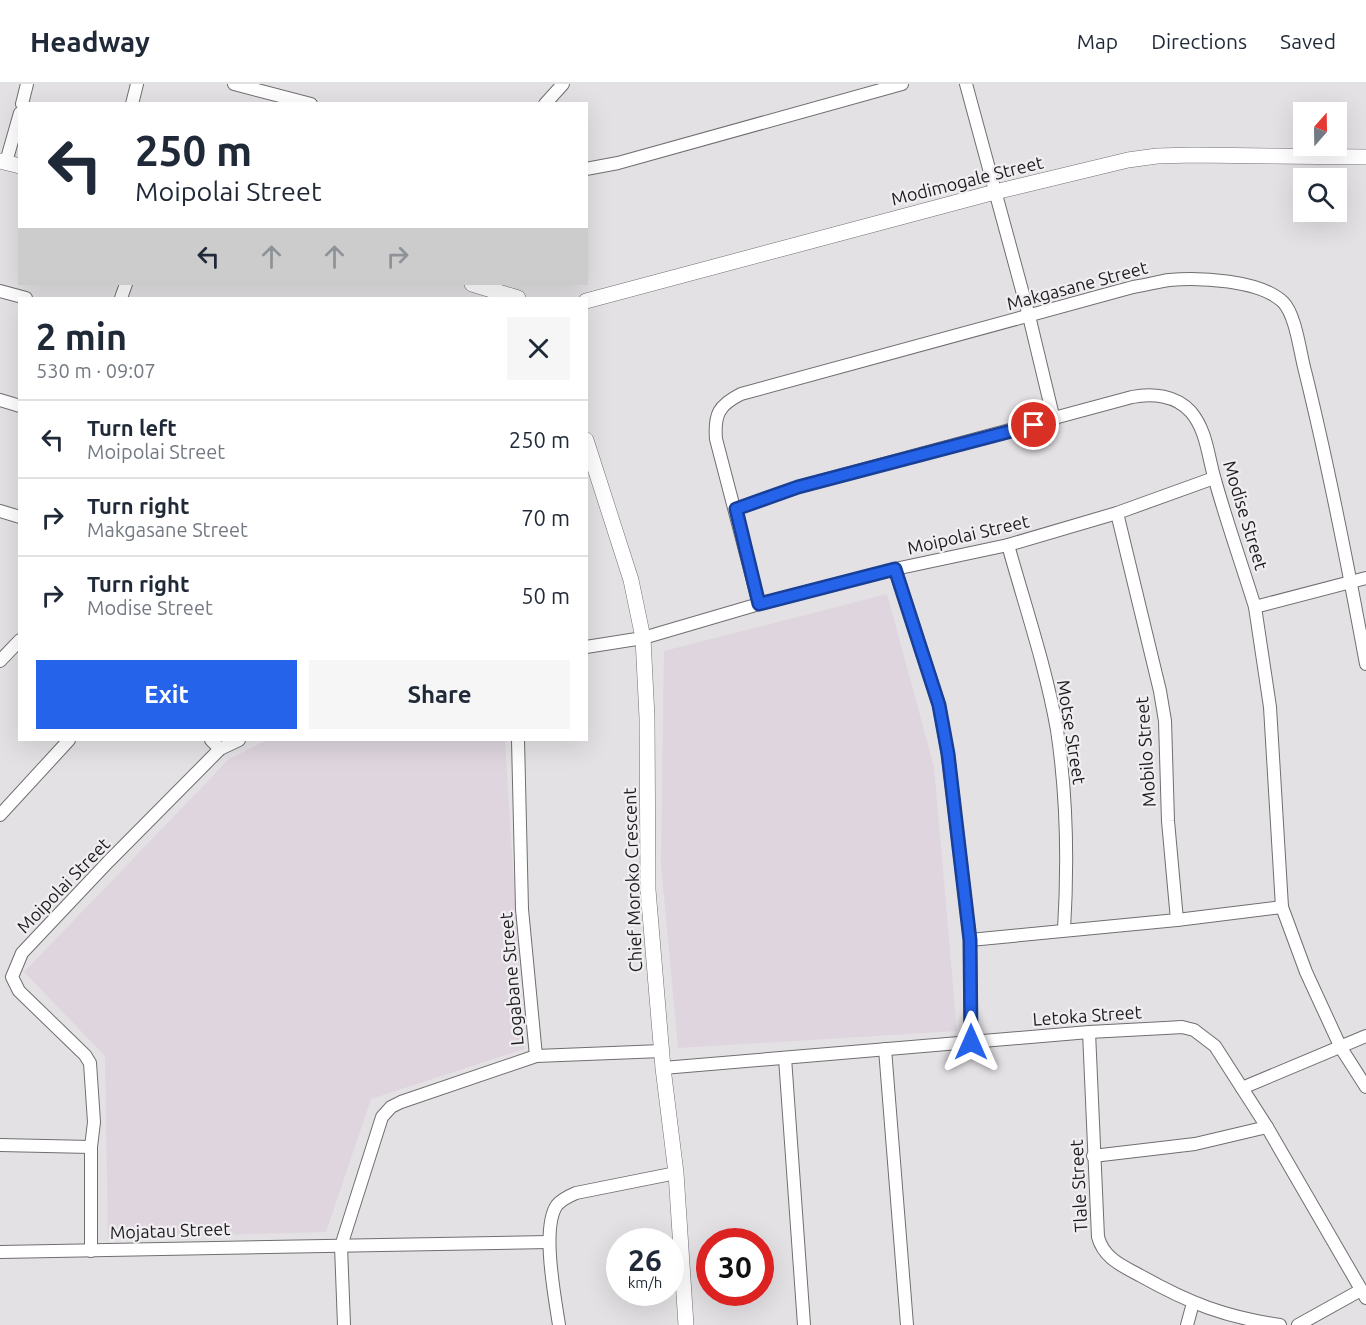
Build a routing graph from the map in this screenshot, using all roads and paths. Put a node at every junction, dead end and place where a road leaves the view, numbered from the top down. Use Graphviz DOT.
graph roads {
  1 [pos="27,84"];
  2 [pos="137,84"];
  3 [pos="240,84"];
  4 [pos="563,84"];
  5 [pos="902,84"];
  6 [pos="966,84"];
  7 [pos="22,102"];
  8 [pos="132,102"];
  9 [pos="304,102"];
  10 [pos="547,102"];
  11 [pos="18,122"];
  12 [pos="1366,157"];
  13 [pos="9,163"];
  14 [pos="588,169"];
  15 [pos="994,192"];
  16 [pos="475,285"];
  17 [pos="0,291"];
  18 [pos="22,297"];
  19 [pos="515,297"];
  20 [pos="588,300"];
  21 [pos="1029,316"];
  22 [pos="0,400"];
  23 [pos="18,405"];
  24 [pos="1054,420"];
  25 [pos="588,446"];
  26 [pos="1214,478"];
  27 [pos="736,509"];
  28 [pos="0,511"];
  29 [pos="1117,513"];
  30 [pos="18,516"];
  31 [pos="1008,545"];
  32 [pos="895,569"];
  33 [pos="1366,578"];
  34 [pos="1351,582"];
  35 [pos="759,604"];
  36 [pos="1255,607"];
  37 [pos="643,639"];
  38 [pos="18,642"];
  39 [pos="588,647"];
  40 [pos="0,661"];
  41 [pos="1366,664"];
  42 [pos="68,741"];
  43 [pos="212,741"];
  44 [pos="237,741"];
  45 [pos="518,741"];
  46 [pos="220,749"];
  47 [pos="0,815"];
  48 [pos="1282,907"];
  49 [pos="1177,920"];
  50 [pos="1064,930"];
  51 [pos="970,940"];
  52 [pos="1089,1032"];
  53 [pos="1366,1036"];
  54 [pos="971,1042"];
  55 [pos="1341,1048"];
  56 [pos="885,1049"];
  57 [pos="662,1051"];
  58 [pos="536,1056"];
  59 [pos="785,1058"];
  60 [pos="663,1068"];
  61 [pos="1366,1087"];
  62 [pos="1242,1088"];
  63 [pos="1267,1127"];
  64 [pos="0,1145"];
  65 [pos="91,1147"];
  66 [pos="1093,1156"];
  67 [pos="676,1173"];
  68 [pos="549,1242"];
  69 [pos="340,1246"];
  70 [pos="91,1251"];
  71 [pos="0,1252"];
  72 [pos="1363,1294"];
  73 [pos="1193,1304"];
  74 [pos="344,1325"];
  75 [pos="559,1325"];
  76 [pos="686,1325"];
  77 [pos="804,1325"];
  78 [pos="907,1325"];
  79 [pos="1187,1325"];
  80 [pos="1280,1325"];
  81 [pos="1298,1325"];
  1 -- 7 [label="street"];
  2 -- 8 [label="street"];
  3 -- 9 [label="street"];
  4 -- 10 [label="street"];
  5 -- 14 [label="street"];
  6 -- 15 [label="street"];
  11 -- 13 [label="street"];
  12 -- 15 [label="street, Modimogale Street"];
  15 -- 20 [label="street, Modimogale Street"];
  15 -- 21 [label="street"];
  16 -- 19 [label="street"];
  17 -- 18 [label="street"];
  21 -- 24 [label="street"];
  21 -- 27 [label="street, Makgasane Street"];
  21 -- 34 [label="street, Makgasane Street"];
  22 -- 23 [label="street"];
  24 -- 26 [label="street, Modise Street"];
  24 -- 27 [label="street, Modise Street"];
  25 -- 37 [label="street, Chief Moroko Crescent"];
  26 -- 29 [label="street, Moipolai Street"];
  26 -- 36 [label="street, Modise Street"];
  27 -- 35 [label="street, Makgasane Street"];
  28 -- 30 [label="street"];
  29 -- 31 [label="street, Moipolai Street"];
  29 -- 49 [label="street, Mobilo Street"];
  31 -- 32 [label="street, Moipolai Street"];
  31 -- 50 [label="street, Motse Street"];
  32 -- 35 [label="street, Moipolai Street"];
  32 -- 51 [label="street"];
  33 -- 34 [label="street"];
  34 -- 36 [label="street"];
  34 -- 41 [label="street, Makgasane Street"];
  35 -- 37 [label="street, Moipolai Street"];
  36 -- 48 [label="street, Modise Street"];
  37 -- 39 [label="street, Moipolai Street"];
  37 -- 57 [label="street, Chief Moroko Crescent"];
  38 -- 40 [label="street"];
  42 -- 47 [label="street"];
  43 -- 46 [label="street"];
  44 -- 46 [label="street, Moipolai Street"];
  45 -- 58 [label="street, Logabane Street"];
  46 -- 65 [label="street, Moipolai Street"];
  48 -- 49 [label="street"];
  48 -- 55 [label="street, Modise Street"];
  49 -- 50 [label="street"];
  50 -- 51 [label="street"];
  51 -- 54 [label="street"];
  52 -- 54 [label="street, Letoka Street"];
  52 -- 62 [label="street, Letoka Street"];
  52 -- 66 [label="street, Tlale Street"];
  53 -- 55 [label="street"];
  54 -- 56 [label="street, Letoka Street"];
  55 -- 61 [label="street, Modise Street"];
  55 -- 62 [label="street"];
  56 -- 59 [label="street, Letoka Street"];
  56 -- 78 [label="street"];
  57 -- 58 [label="street"];
  57 -- 60 [label="street, Chief Moroko Crescent"];
  58 -- 69 [label="street, Logabane Street"];
  59 -- 60 [label="street, Letoka Street"];
  59 -- 77 [label="street"];
  60 -- 67 [label="street, Chief Moroko Crescent"];
  62 -- 63 [label="street, Letoka Street"];
  63 -- 66 [label="street"];
  63 -- 72 [label="street, Letoka Street"];
  64 -- 65 [label="street"];
  65 -- 70 [label="street, Moipolai Street"];
  66 -- 73 [label="street, Tlale Street"];
  67 -- 68 [label="street"];
  67 -- 76 [label="street, Chief Moroko Crescent"];
  68 -- 69 [label="street, Mojatau Street"];
  68 -- 75 [label="street"];
  69 -- 70 [label="street, Mojatau Street"];
  69 -- 74 [label="street"];
  70 -- 71 [label="street, Mojatau Street"];
  72 -- 81 [label="street"];
  73 -- 79 [label="street"];
  73 -- 80 [label="street, Tlale Street"];
}
